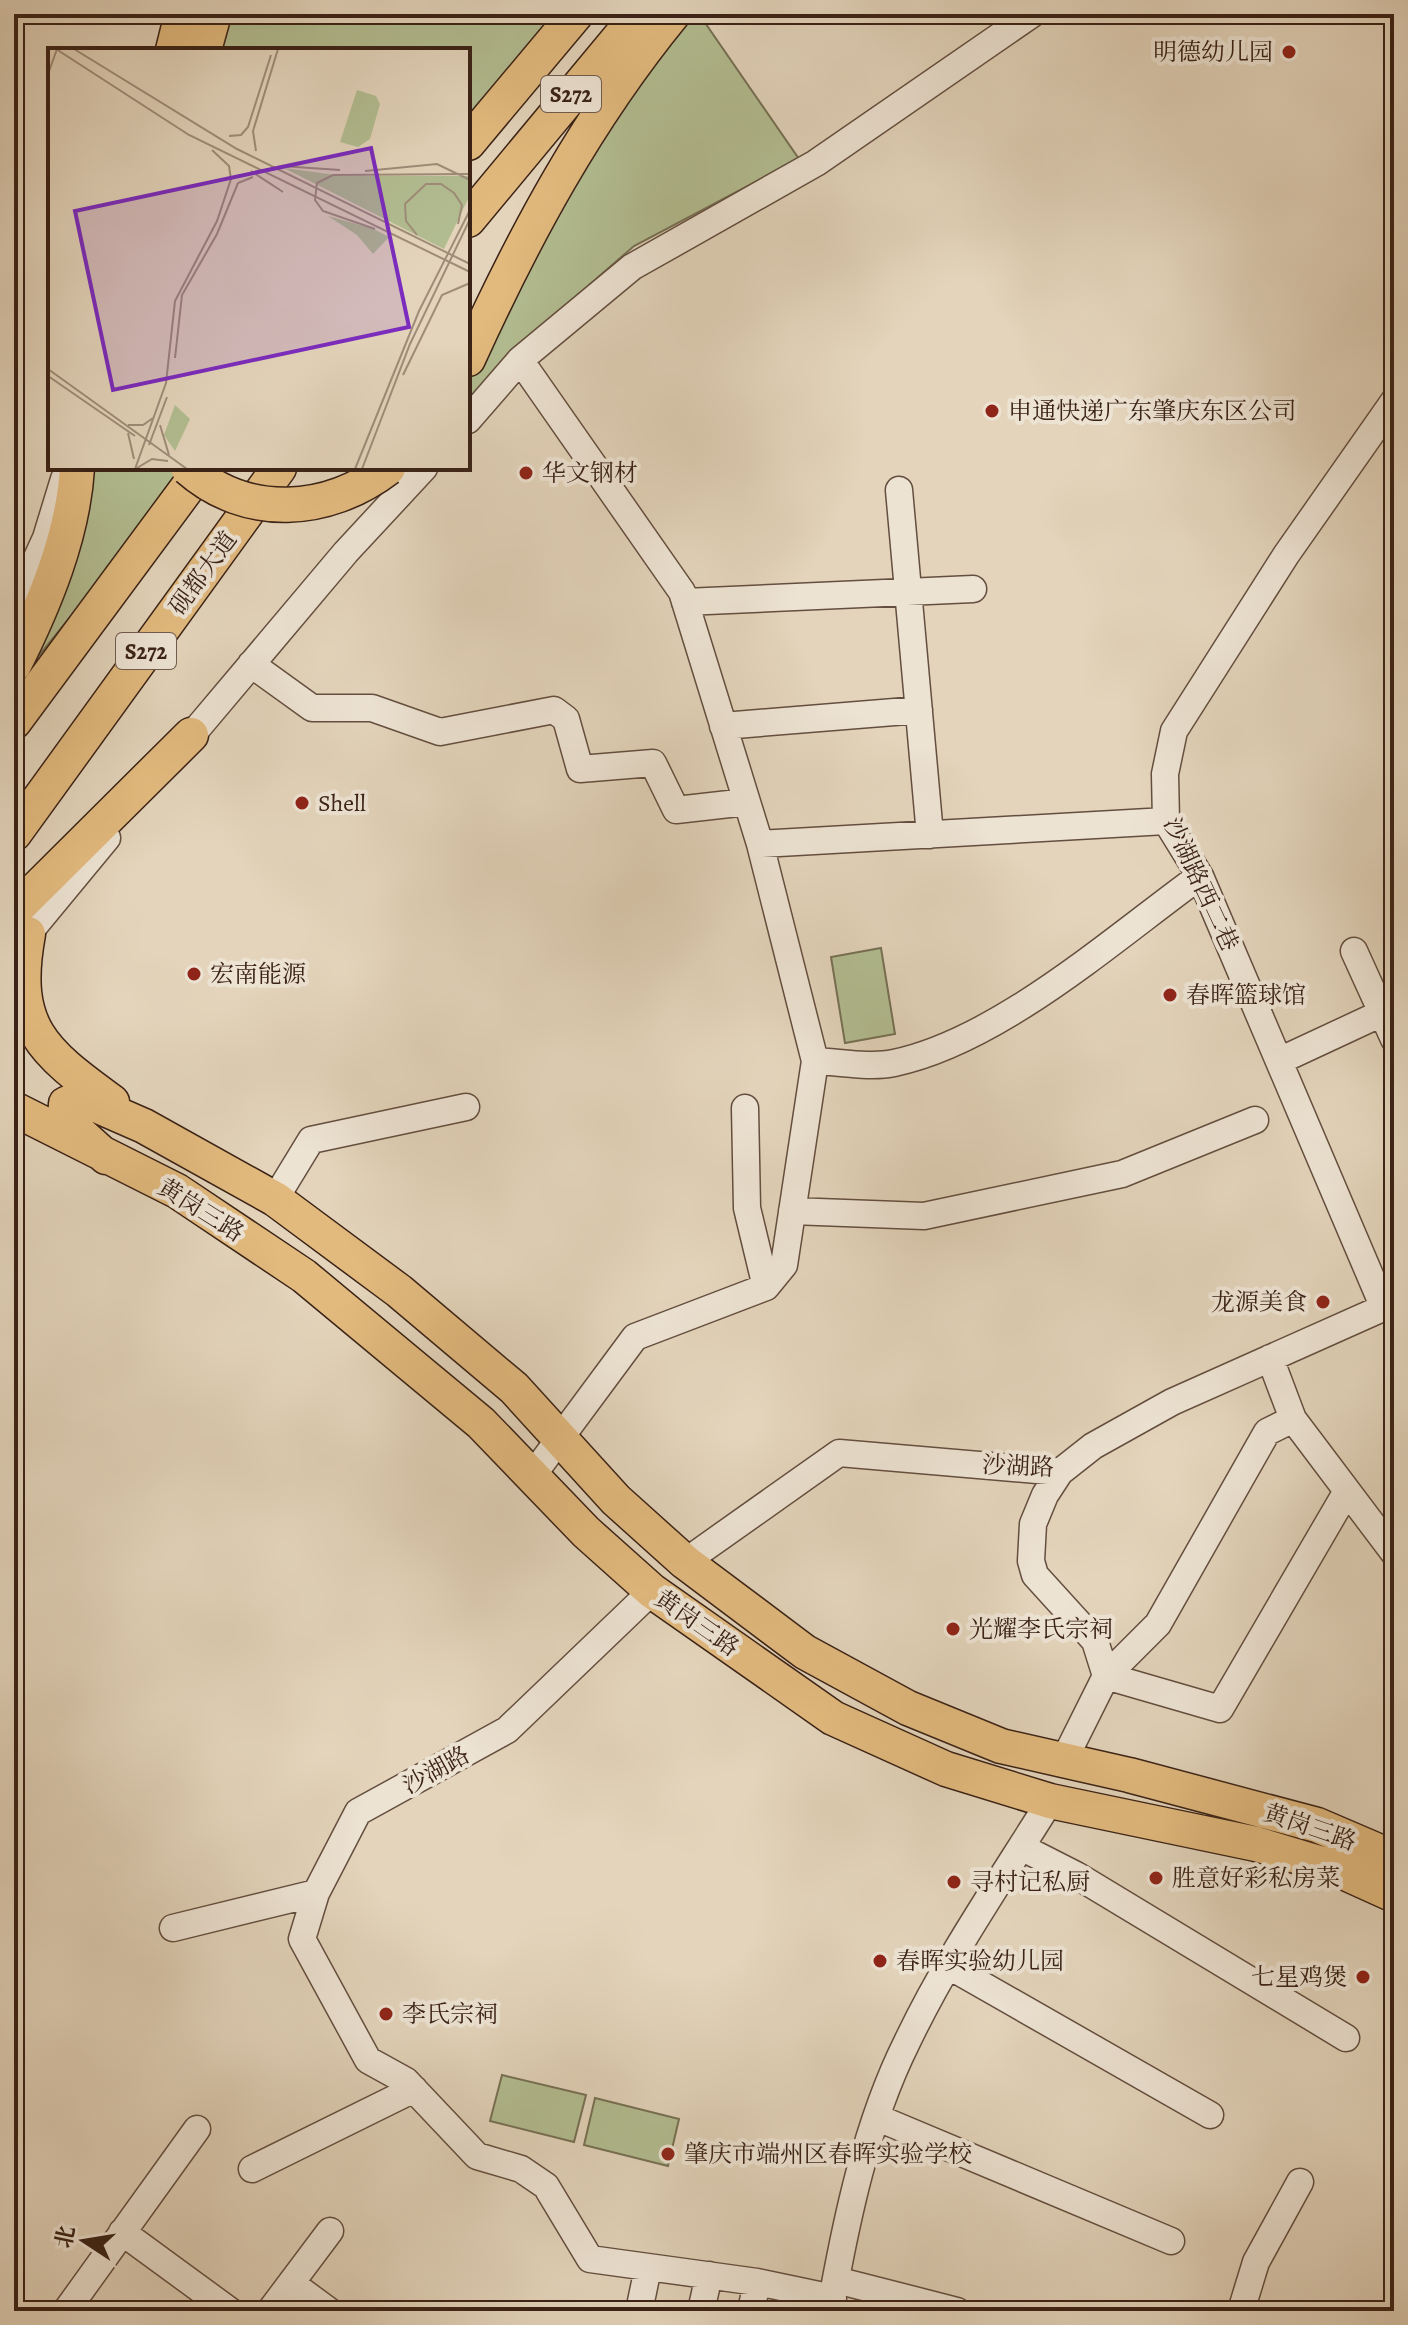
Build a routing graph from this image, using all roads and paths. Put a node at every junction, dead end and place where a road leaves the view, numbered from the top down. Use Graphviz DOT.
graph roads {
  1 [pos="173,14"];
  2 [pos="182,14"];
  3 [pos="214,14"];
  4 [pos="576,14"];
  5 [pos="639,14"];
  6 [pos="673,14"];
  7 [pos="1032,14"];
  8 [pos="170,48"];
  9 [pos="171,48"];
  10 [pos="205,48"];
  11 [pos="470,141"];
  12 [pos="470,217"];
  13 [pos="470,355"];
  14 [pos="520,360"];
  15 [pos="1394,401"];
  16 [pos="470,418"];
  17 [pos="66,470"];
  18 [pos="77,470"];
  19 [pos="190,470"];
  20 [pos="201,470"];
  21 [pos="278,470"];
  22 [pos="385,470"];
  23 [pos="422,470"];
  24 [pos="899,490"];
  25 [pos="973,589"];
  26 [pos="908,592"];
  27 [pos="685,602"];
  28 [pos="14,608"];
  29 [pos="251,664"];
  30 [pos="14,665"];
  31 [pos="919,710"];
  32 [pos="14,722"];
  33 [pos="723,726"];
  34 [pos="191,735"];
  35 [pos="747,802"];
  36 [pos="1166,821"];
  37 [pos="14,834"];
  38 [pos="930,835"];
  39 [pos="760,844"];
  40 [pos="1200,876"];
  41 [pos="19,932"];
  42 [pos="1354,951"];
  43 [pos="1382,1013"];
  44 [pos="1394,1039"];
  45 [pos="815,1061"];
  46 [pos="1279,1061"];
  47 [pos="466,1107"];
  48 [pos="745,1108"];
  49 [pos="14,1109"];
  50 [pos="1255,1120"];
  51 [pos="144,1126"];
  52 [pos="106,1157"];
  53 [pos="275,1199"];
  54 [pos="792,1211"];
  55 [pos="766,1287"];
  56 [pos="1389,1306"];
  57 [pos="1270,1358"];
  58 [pos="1293,1419"];
  59 [pos="561,1440"];
  60 [pos="1060,1472"];
  61 [pos="532,1476"];
  62 [pos="1347,1491"];
  63 [pos="1394,1553"];
  64 [pos="685,1562"];
  65 [pos="652,1591"];
  66 [pos="1106,1676"];
  67 [pos="1063,1762"];
  68 [pos="1050,1801"];
  69 [pos="1021,1847"];
  70 [pos="1394,1858"];
  71 [pos="316,1893"];
  72 [pos="1394,1895"];
  73 [pos="173,1928"];
  74 [pos="949,1966"];
  75 [pos="1346,2038"];
  76 [pos="414,2089"];
  77 [pos="1210,2115"];
  78 [pos="878,2118"];
  79 [pos="197,2129"];
  80 [pos="252,2169"];
  81 [pos="1300,2182"];
  82 [pos="330,2231"];
  83 [pos="122,2232"];
  84 [pos="1171,2241"];
  85 [pos="648,2268"];
  86 [pos="709,2275"];
  87 [pos="757,2282"];
  88 [pos="291,2283"];
  89 [pos="833,2296"];
  90 [pos="66,2311"];
  91 [pos="230,2311"];
  92 [pos="270,2311"];
  93 [pos="329,2311"];
  94 [pos="639,2311"];
  95 [pos="701,2311"];
  96 [pos="751,2311"];
  97 [pos="957,2311"];
  98 [pos="1241,2311"];
  1 -- 8 [label="main road"];
  2 -- 9 [label="main road"];
  3 -- 10 [label="main road"];
  4 -- 11 [label="main road, S272"];
  5 -- 12 [label="main road, S272"];
  6 -- 13 [label="main road"];
  7 -- 14 [label="street"];
  14 -- 16 [label="street"];
  14 -- 27 [label="street"];
  15 -- 36 [label="street, 沙湖路西二巷"];
  17 -- 28 [label="street"];
  18 -- 30 [label="main road"];
  19 -- 22 [label="main road, bridge"];
  20 -- 32 [label="main road, S272"];
  21 -- 37 [label="main road, 砚都大道 / S272"];
  23 -- 29 [label="street"];
  24 -- 26 [label="street"];
  25 -- 26 [label="street"];
  26 -- 27 [label="street"];
  26 -- 31 [label="street"];
  27 -- 33 [label="street"];
  29 -- 34 [label="street"];
  29 -- 35 [label="street"];
  31 -- 33 [label="street"];
  31 -- 38 [label="street"];
  33 -- 35 [label="street"];
  34 -- 41 [label="main road"];
  35 -- 39 [label="street"];
  36 -- 38 [label="street"];
  36 -- 40 [label="street, 沙湖路西二巷"];
  38 -- 39 [label="street"];
  39 -- 45 [label="street"];
  40 -- 45 [label="street"];
  40 -- 46 [label="street, 沙湖路西二巷"];
  41 -- 51 [label="main road"];
  42 -- 43 [label="street"];
  43 -- 44 [label="street"];
  43 -- 46 [label="street"];
  45 -- 54 [label="street"];
  46 -- 56 [label="street, 沙湖路西二巷"];
  47 -- 53 [label="street"];
  48 -- 55 [label="street"];
  49 -- 52 [label="main road"];
  50 -- 54 [label="street"];
  51 -- 52 [label="main road"];
  51 -- 53 [label="main road, 黄岗三路"];
  52 -- 61 [label="main road, 黄岗三路"];
  53 -- 59 [label="main road, 黄岗三路"];
  54 -- 55 [label="street"];
  55 -- 59 [label="street"];
  56 -- 57 [label="street, 沙湖路"];
  57 -- 58 [label="street"];
  57 -- 60 [label="street, 沙湖路"];
  58 -- 62 [label="street"];
  58 -- 66 [label="street"];
  59 -- 61 [label="street"];
  59 -- 64 [label="main road, 黄岗三路"];
  60 -- 64 [label="street, 沙湖路"];
  60 -- 66 [label="street"];
  61 -- 65 [label="main road, 黄岗三路"];
  62 -- 63 [label="street"];
  62 -- 66 [label="street"];
  64 -- 67 [label="main road, 黄岗三路"];
  65 -- 68 [label="main road, 黄岗三路"];
  65 -- 71 [label="street, 沙湖路"];
  66 -- 67 [label="street"];
  67 -- 70 [label="main road, 黄岗三路"];
  68 -- 69 [label="street"];
  68 -- 72 [label="main road, 黄岗三路"];
  69 -- 74 [label="street"];
  69 -- 75 [label="street"];
  71 -- 73 [label="street"];
  71 -- 76 [label="street"];
  74 -- 77 [label="street"];
  74 -- 78 [label="street"];
  76 -- 80 [label="street"];
  76 -- 85 [label="street"];
  78 -- 84 [label="street"];
  78 -- 89 [label="street"];
  79 -- 83 [label="street"];
  81 -- 98 [label="street"];
  82 -- 88 [label="street"];
  83 -- 90 [label="street"];
  83 -- 91 [label="street"];
  85 -- 86 [label="street"];
  85 -- 94 [label="street"];
  86 -- 87 [label="street"];
  86 -- 95 [label="street"];
  87 -- 89 [label="street"];
  87 -- 96 [label="street"];
  88 -- 92 [label="street"];
  88 -- 93 [label="street"];
  89 -- 97 [label="street"];
}
